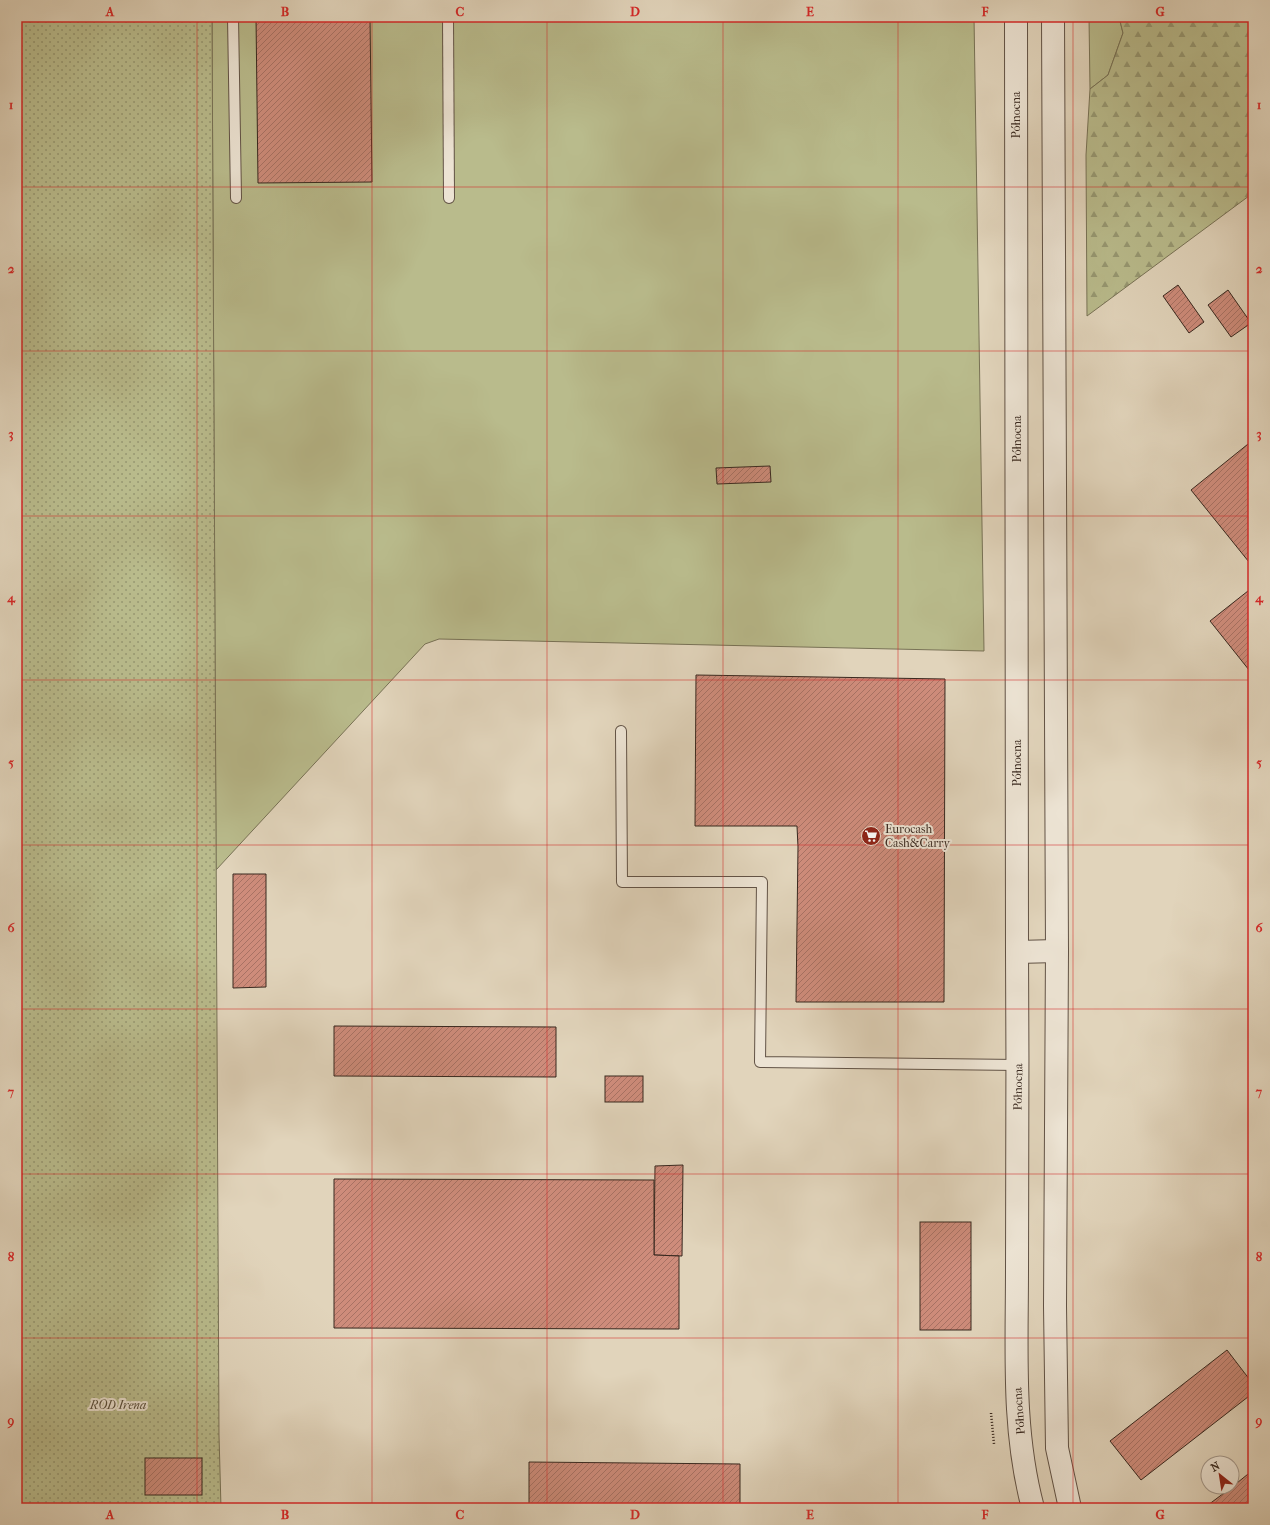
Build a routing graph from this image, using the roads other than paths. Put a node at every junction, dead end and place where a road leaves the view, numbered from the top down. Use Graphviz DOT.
graph roads {
  1 [pos="233,17"];
  2 [pos="448,17"];
  3 [pos="1016,17"];
  4 [pos="1053,17"];
  5 [pos="236,198"];
  6 [pos="449,198"];
  7 [pos="620,731"];
  8 [pos="1057,951"];
  9 [pos="1017,952"];
  10 [pos="1019,1065"];
  11 [pos="1033,1508"];
  12 [pos="1070,1508"];
  1 -- 5 [label="lane"];
  2 -- 6 [label="lane"];
  3 -- 9 [label="street, Północna"];
  4 -- 8 [label="street"];
  7 -- 10 [label="lane"];
  8 -- 9 [label="street"];
  8 -- 12 [label="street"];
  9 -- 10 [label="street, Północna"];
  10 -- 11 [label="street, Północna"];
}
